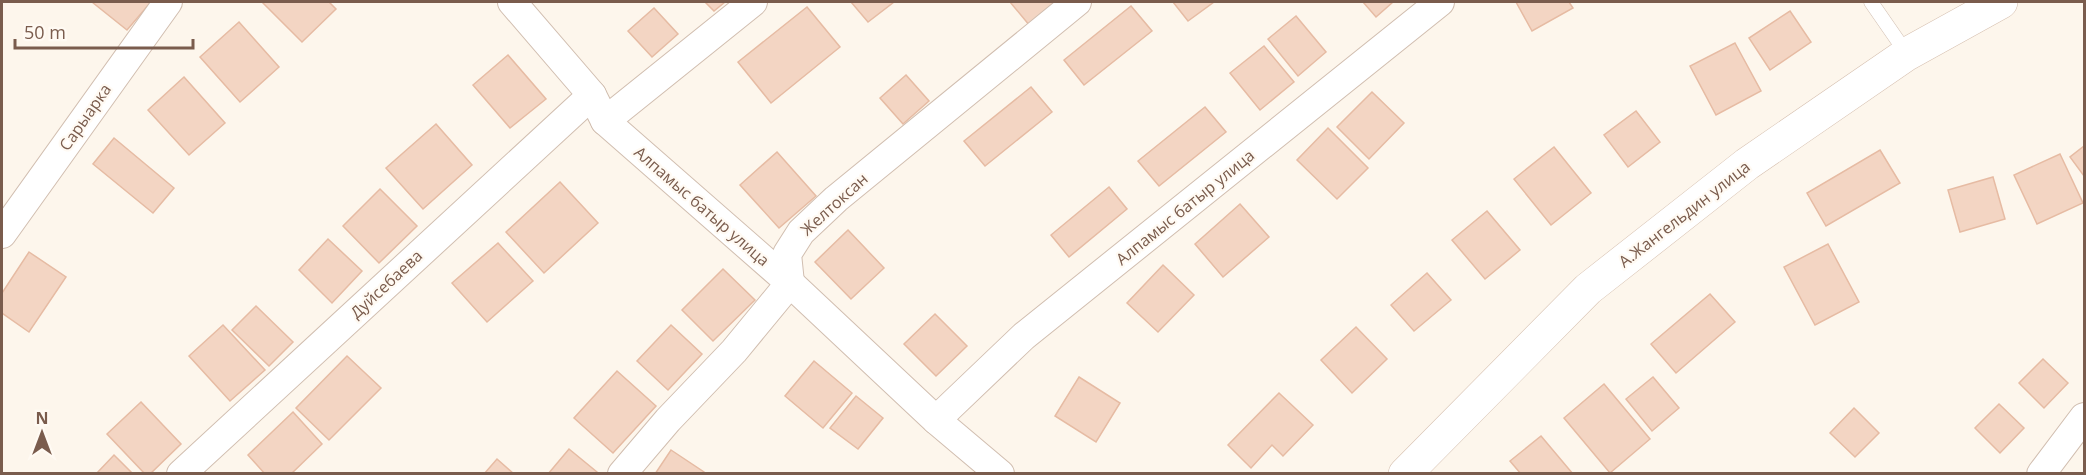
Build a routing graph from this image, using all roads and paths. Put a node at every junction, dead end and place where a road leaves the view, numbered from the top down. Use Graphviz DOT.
graph roads {
  1 [pos="168,2"];
  2 [pos="512,2"];
  3 [pos="753,2"];
  4 [pos="1077,2"];
  5 [pos="1440,2"];
  6 [pos="1871,2"];
  7 [pos="2001,2"];
  8 [pos="1907,54"];
  9 [pos="592,95"];
  10 [pos="605,121"];
  11 [pos="2,234"];
  12 [pos="790,283"];
  13 [pos="2085,417"];
  14 [pos="936,420"];
  15 [pos="181,474"];
  16 [pos="621,474"];
  17 [pos="1000,474"];
  18 [pos="1405,474"];
  19 [pos="2041,474"];
  1 -- 11 [label="street, Сарыарка"];
  2 -- 9 [label="street, Алпамыс батыр улица"];
  3 -- 10 [label="street"];
  4 -- 12 [label="street, Желтоксан"];
  5 -- 14 [label="street, Алпамыс батыр улица"];
  6 -- 8 [label="lane"];
  7 -- 8 [label="street, А.Жангельдин улица"];
  8 -- 18 [label="street, А.Жангельдин улица"];
  9 -- 10 [label="street, Алпамыс батыр улица"];
  9 -- 15 [label="street, Дуйсебаева"];
  10 -- 12 [label="street, Алпамыс батыр улица"];
  12 -- 14 [label="street, Алпамыс батыр улица"];
  12 -- 16 [label="street"];
  13 -- 19 [label="street"];
  14 -- 17 [label="street, Алпамыс батыр улица"];
}
